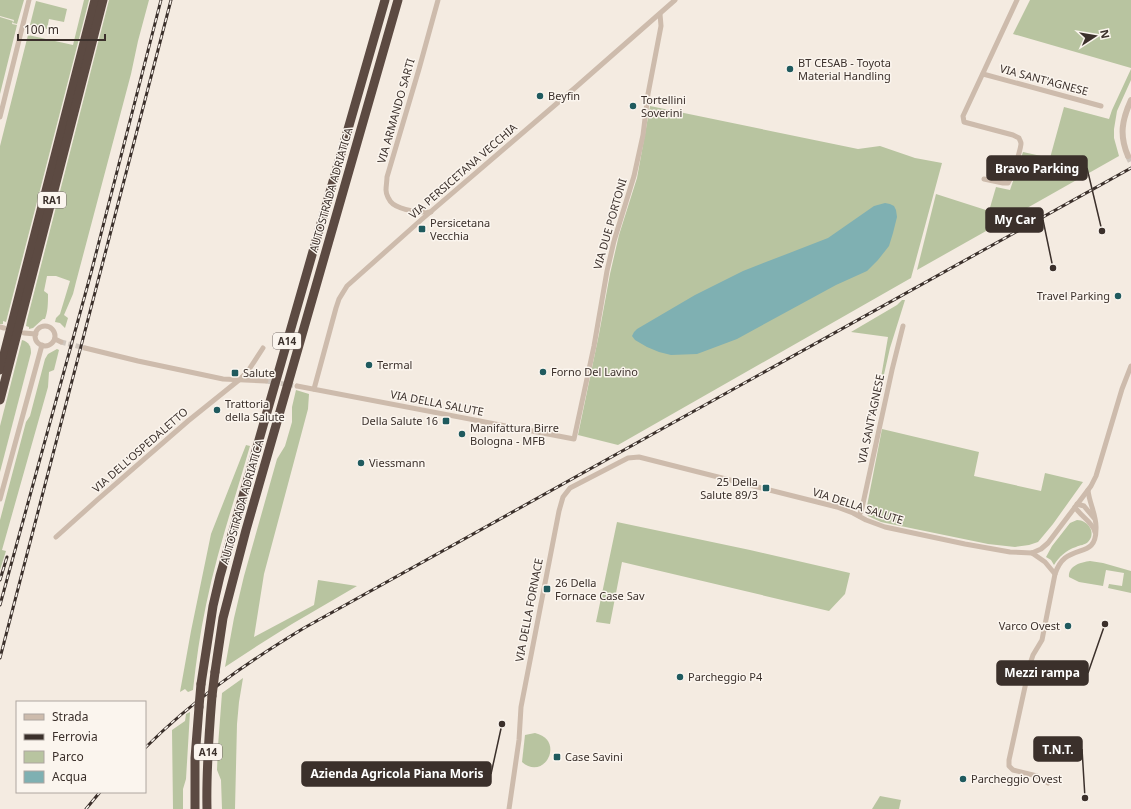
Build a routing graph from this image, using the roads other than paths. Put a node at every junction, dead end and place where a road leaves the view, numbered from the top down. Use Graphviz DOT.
graph roads {
  1 [pos="29,0"];
  2 [pos="95,0"];
  3 [pos="103,0"];
  4 [pos="385,0"];
  5 [pos="398,0"];
  6 [pos="438,0"];
  7 [pos="675,0"];
  8 [pos="1017,0"];
  9 [pos="660,14"];
  10 [pos="983,74"];
  11 [pos="1131,100"];
  12 [pos="1101,106"];
  13 [pos="0,117"];
  14 [pos="1128,156"];
  15 [pos="984,178"];
  16 [pos="415,211"];
  17 [pos="432,212"];
  18 [pos="421,220"];
  19 [pos="903,326"];
  20 [pos="24,333"];
  21 [pos="36,334"];
  22 [pos="55,339"];
  23 [pos="62,342"];
  24 [pos="42,345"];
  25 [pos="86,348"];
  26 [pos="263,348"];
  27 [pos="1131,366"];
  28 [pos="0,370"];
  29 [pos="239,380"];
  30 [pos="266,381"];
  31 [pos="297,386"];
  32 [pos="314,389"];
  33 [pos="0,400"];
  34 [pos="574,439"];
  35 [pos="634,456"];
  36 [pos="1088,490"];
  37 [pos="0,498"];
  38 [pos="1076,506"];
  39 [pos="859,516"];
  40 [pos="1094,519"];
  41 [pos="56,537"];
  42 [pos="1096,537"];
  43 [pos="1032,553"];
  44 [pos="1055,574"];
  45 [pos="1048,784"];
  46 [pos="195,809"];
  47 [pos="207,809"];
  48 [pos="510,809"];
  1 -- 13 [label="street"];
  2 -- 28 [label="highway, RA1"];
  3 -- 33 [label="highway, RA1"];
  4 -- 46 [label="highway, AUTOSTRADA ADRIATICA / A14, bridge"];
  5 -- 47 [label="highway, AUTOSTRADA ADRIATICA / A14, bridge"];
  6 -- 16 [label="street, VIA ARMANDO SARTI"];
  7 -- 9 [label="street, VIA PERSICETANA VECCHIA"];
  8 -- 10 [label="street, VIA SANT'AGNESE"];
  9 -- 17 [label="street, VIA PERSICETANA VECCHIA"];
  9 -- 34 [label="street, VIA DUE PORTONI"];
  10 -- 12 [label="street, VIA SANT'AGNESE"];
  10 -- 15 [label="street, VIA SANT'AGNESE"];
  11 -- 14 [label="street"];
  16 -- 17 [label="street, VIA ARMANDO SARTI"];
  16 -- 18 [label="street"];
  17 -- 18 [label="street, VIA PERSICETANA VECCHIA"];
  18 -- 32 [label="street, VIA PERSICETANA VECCHIA"];
  19 -- 39 [label="street, VIA SANT'AGNESE"];
  20 -- 21 [label="street"];
  21 -- 22 [label="street"];
  21 -- 24 [label="street"];
  22 -- 23 [label="street"];
  22 -- 24 [label="street"];
  24 -- 37 [label="street"];
  25 -- 29 [label="street"];
  26 -- 29 [label="street"];
  27 -- 36 [label="street"];
  29 -- 30 [label="street"];
  29 -- 41 [label="street, VIA DELL'OSPEDALETTO"];
  31 -- 32 [label="street, VIA DELLA SALUTE"];
  32 -- 34 [label="street, VIA DELLA SALUTE"];
  35 -- 39 [label="street, VIA DELLA SALUTE"];
  35 -- 48 [label="street, VIA DELLA FORNACE"];
  36 -- 38 [label="street"];
  36 -- 40 [label="street"];
  38 -- 40 [label="street"];
  38 -- 42 [label="street"];
  38 -- 43 [label="street"];
  39 -- 43 [label="street, VIA DELLA SALUTE"];
  40 -- 42 [label="street"];
  42 -- 44 [label="street"];
  43 -- 44 [label="street"];
  44 -- 45 [label="street"];
}
